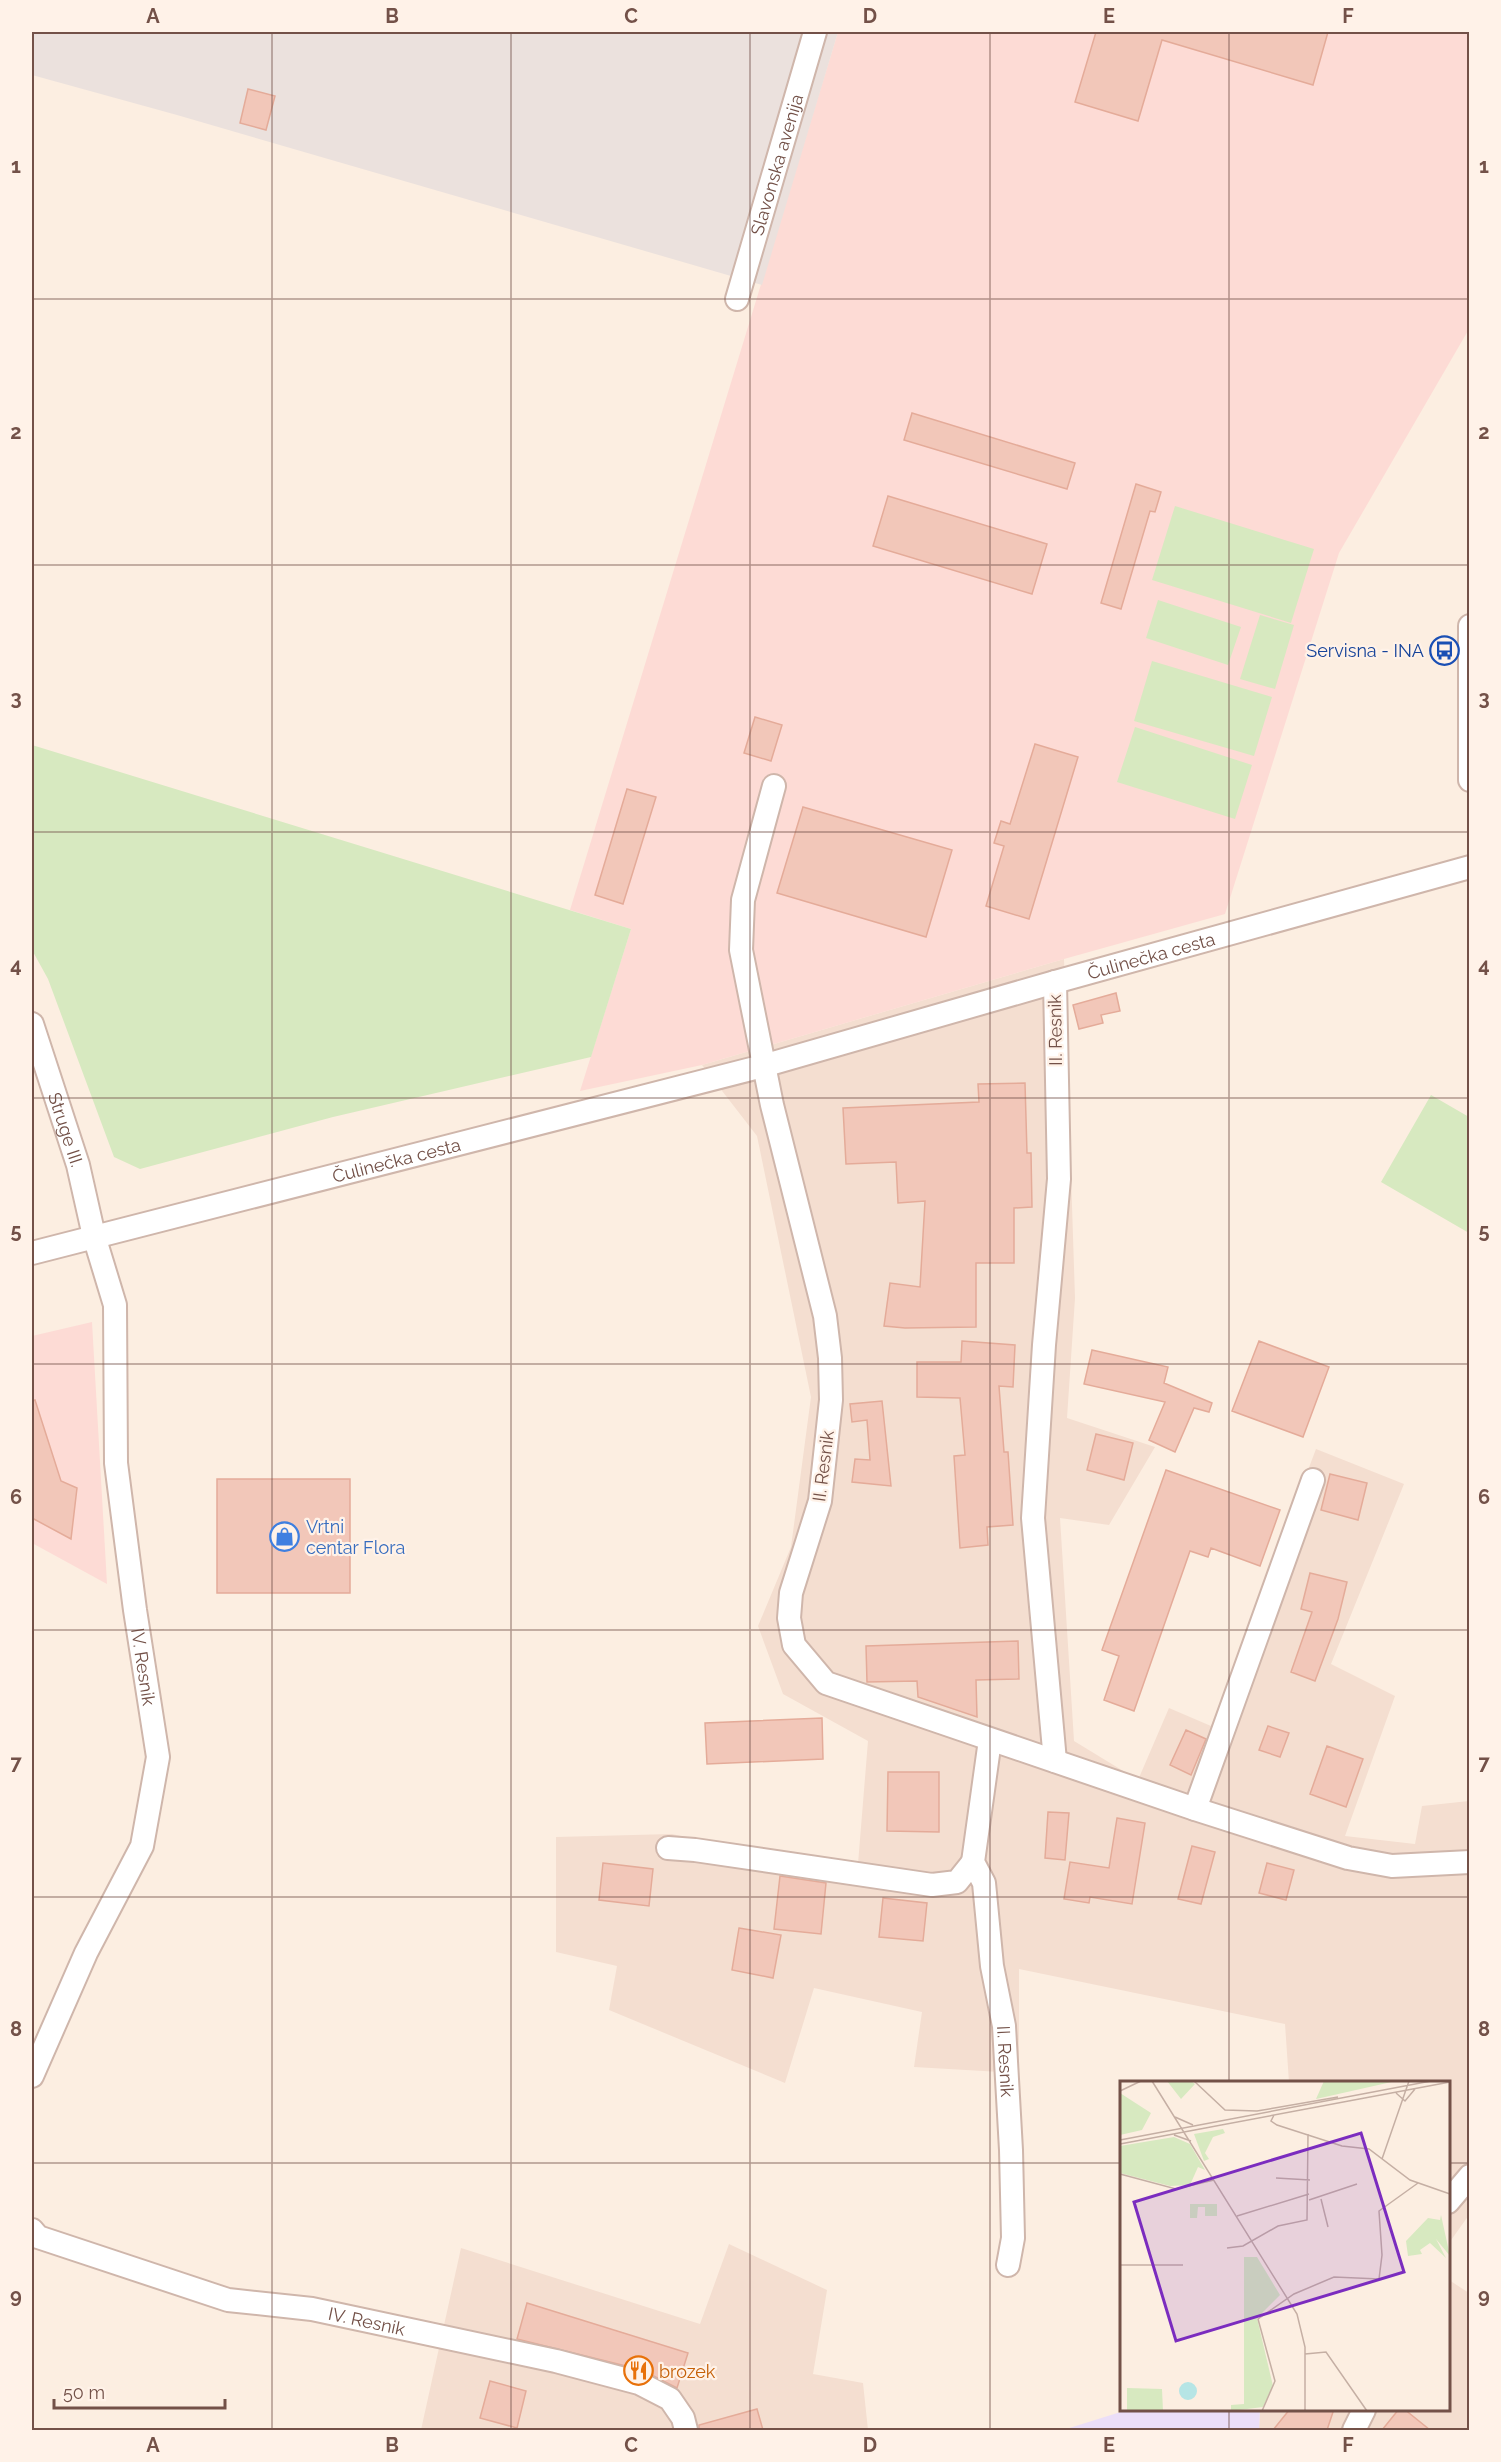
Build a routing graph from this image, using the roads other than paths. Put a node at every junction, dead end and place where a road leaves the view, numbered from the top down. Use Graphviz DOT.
graph roads {
  1 [pos="814,32"];
  2 [pos="737,299"];
  3 [pos="1469,631"];
  4 [pos="1470,780"];
  5 [pos="774,786"];
  6 [pos="1470,867"];
  7 [pos="1055,982"];
  8 [pos="32,1024"];
  9 [pos="763,1066"];
  10 [pos="94,1236"];
  11 [pos="32,1252"];
  12 [pos="1313,1480"];
  13 [pos="990,1740"];
  14 [pos="1055,1761"];
  15 [pos="1195,1809"];
  16 [pos="668,1848"];
  17 [pos="974,1862"];
  18 [pos="1470,1862"];
  19 [pos="32,2076"];
  20 [pos="1470,2176"];
  21 [pos="1450,2201"];
  22 [pos="32,2230"];
  23 [pos="1008,2265"];
  24 [pos="1363,2411"];
  25 [pos="686,2430"];
  26 [pos="1354,2430"];
  1 -- 2 [label="street, Slavonska avenija"];
  3 -- 4 [label="street"];
  5 -- 9 [label="street"];
  6 -- 7 [label="street, Čulinečka cesta"];
  7 -- 9 [label="street, Čulinečka cesta"];
  7 -- 14 [label="street, II. Resnik"];
  8 -- 10 [label="street, Struge III."];
  9 -- 10 [label="street, Čulinečka cesta"];
  9 -- 13 [label="street, II. Resnik"];
  10 -- 11 [label="street, Čulinečka cesta"];
  10 -- 19 [label="street, IV. Resnik"];
  12 -- 15 [label="street"];
  13 -- 14 [label="street, II. Resnik"];
  13 -- 17 [label="street, II. Resnik"];
  14 -- 15 [label="street, II. Resnik"];
  15 -- 18 [label="street, II. Resnik"];
  16 -- 17 [label="street"];
  17 -- 23 [label="street, II. Resnik"];
  20 -- 21 [label="street"];
  22 -- 25 [label="street, IV. Resnik"];
  24 -- 26 [label="street"];
}
